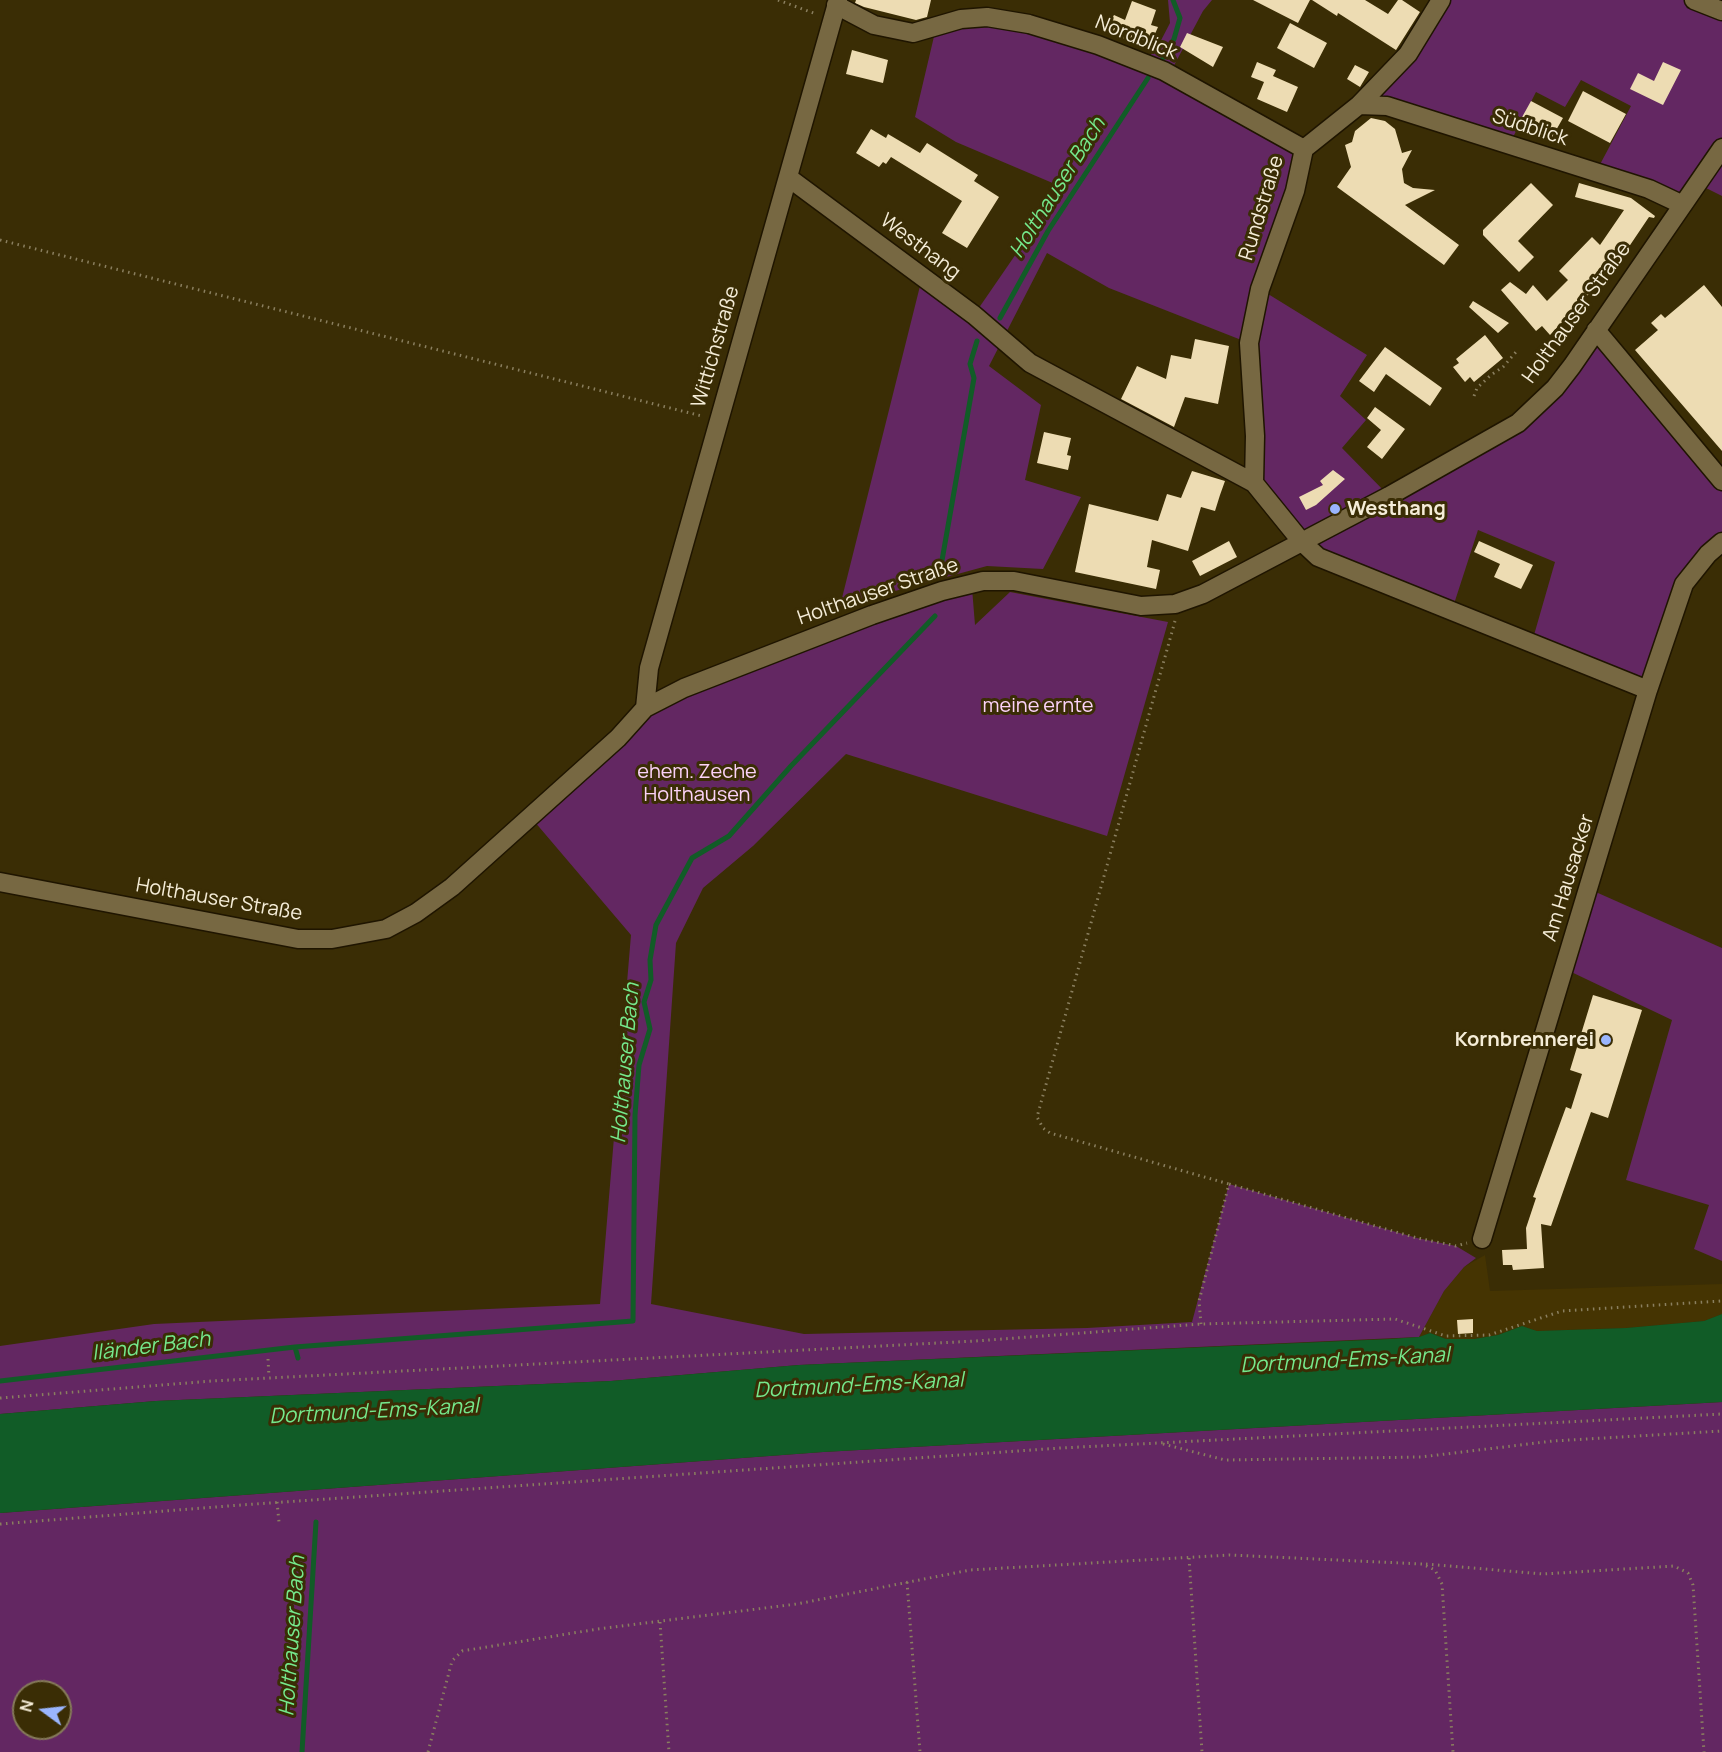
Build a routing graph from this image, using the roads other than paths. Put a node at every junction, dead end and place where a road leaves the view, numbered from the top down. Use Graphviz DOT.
graph roads {
  1 [pos="1441,0"];
  2 [pos="1694,0"];
  3 [pos="835,8"];
  4 [pos="1722,11"];
  5 [pos="1359,105"];
  6 [pos="1722,148"];
  7 [pos="1304,149"];
  8 [pos="789,178"];
  9 [pos="1683,206"];
  10 [pos="1596,330"];
  11 [pos="1722,480"];
  12 [pos="1254,483"];
  13 [pos="1301,541"];
  14 [pos="1722,542"];
  15 [pos="1648,690"];
  16 [pos="645,708"];
  17 [pos="0,882"];
  18 [pos="1482,1239"];
  1 -- 5 [label="street, Rundstraße"];
  2 -- 4 [label="street"];
  3 -- 7 [label="street, Nordblick"];
  3 -- 8 [label="street, Wittichstraße"];
  5 -- 7 [label="street, Rundstraße"];
  5 -- 9 [label="street, Südblick"];
  6 -- 9 [label="street, Holthauser Straße"];
  7 -- 12 [label="street, Rundstraße"];
  8 -- 12 [label="street, Westhang"];
  8 -- 16 [label="street, Wittichstraße"];
  9 -- 10 [label="street, Holthauser Straße"];
  10 -- 11 [label="street"];
  10 -- 13 [label="street, Holthauser Straße"];
  12 -- 13 [label="street, Westhang"];
  13 -- 15 [label="street, Westhang"];
  13 -- 16 [label="street, Holthauser Straße"];
  14 -- 15 [label="street, Am Hausacker"];
  15 -- 18 [label="street, Am Hausacker"];
  16 -- 17 [label="street, Holthauser Straße"];
}
